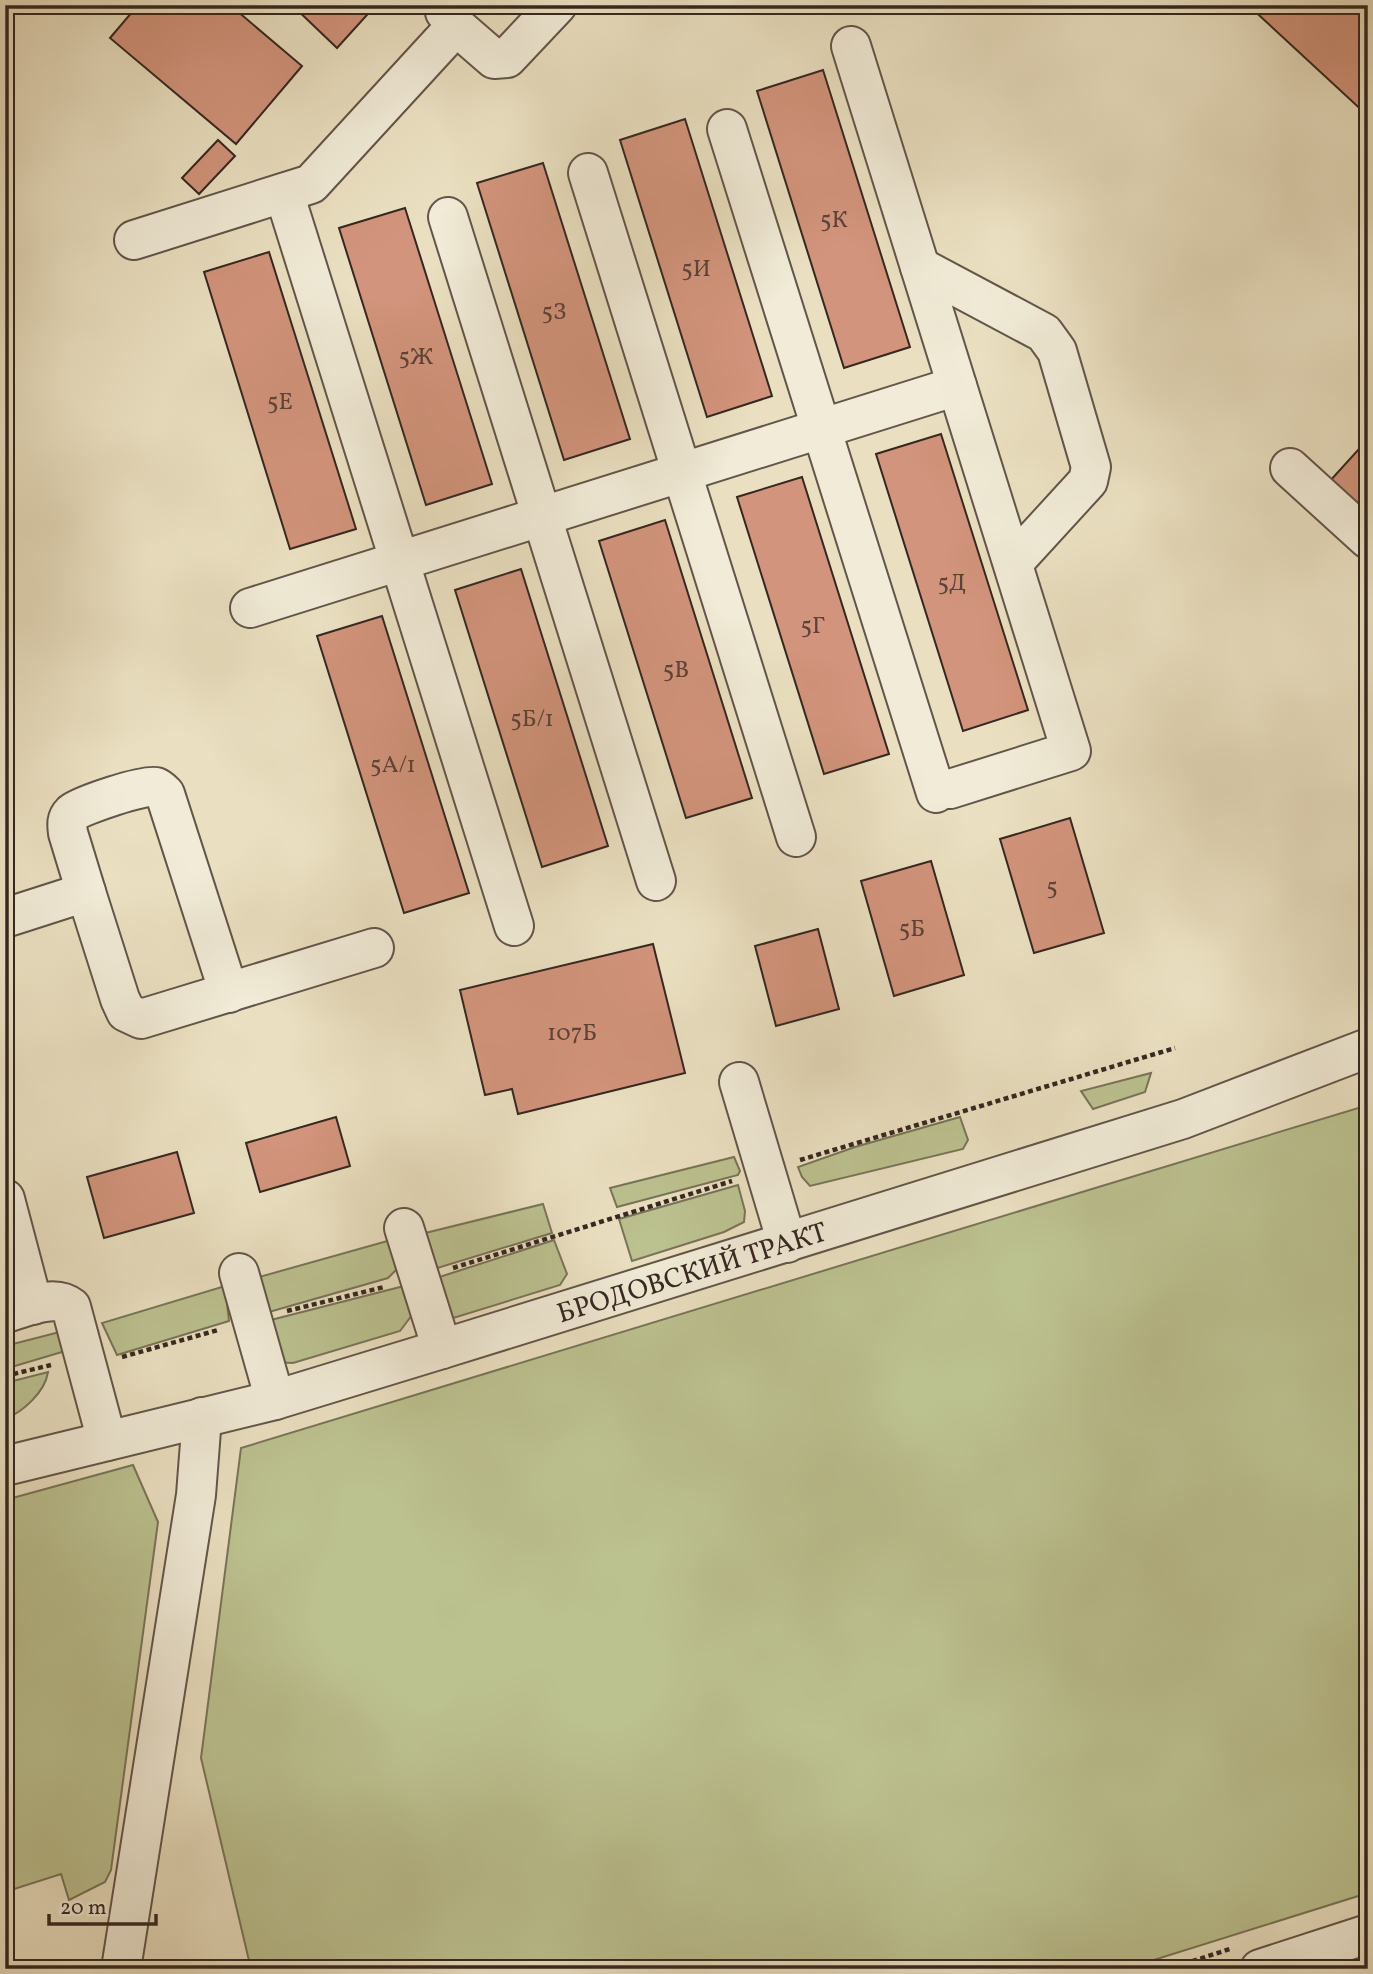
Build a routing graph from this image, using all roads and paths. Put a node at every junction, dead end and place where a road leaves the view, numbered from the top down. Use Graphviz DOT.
graph roads {
  1 [pos="557,5"];
  2 [pos="451,16"];
  3 [pos="850,46"];
  4 [pos="727,129"];
  5 [pos="588,173"];
  6 [pos="284,193"];
  7 [pos="448,217"];
  8 [pos="134,240"];
  9 [pos="920,267"];
  10 [pos="957,386"];
  11 [pos="822,429"];
  12 [pos="1290,468"];
  13 [pos="682,473"];
  14 [pos="542,517"];
  15 [pos="1368,539"];
  16 [pos="400,561"];
  17 [pos="1013,564"];
  18 [pos="250,608"];
  19 [pos="796,837"];
  20 [pos="656,881"];
  21 [pos="86,892"];
  22 [pos="5,918"];
  23 [pos="514,926"];
  24 [pos="374,948"];
  25 [pos="229,993"];
  26 [pos="1175,1048"];
  27 [pos="1368,1048"];
  28 [pos="739,1082"];
  29 [pos="766,1170"];
  30 [pos="5,1199"];
  31 [pos="404,1228"];
  32 [pos="787,1243"];
  33 [pos="239,1273"];
  34 [pos="419,1278"];
  35 [pos="19,1309"];
  36 [pos="251,1320"];
  37 [pos="442,1349"];
  38 [pos="86,1361"];
  39 [pos="5,1376"];
  40 [pos="275,1400"];
  41 [pos="202,1417"];
  42 [pos="107,1441"];
  43 [pos="5,1466"];
  44 [pos="1368,1934"];
  45 [pos="121,1969"];
  46 [pos="1260,1969"];
  1 -- 2 [label="street"];
  2 -- 6 [label="street"];
  3 -- 9 [label="street"];
  4 -- 11 [label="street"];
  5 -- 13 [label="street"];
  6 -- 8 [label="street"];
  6 -- 16 [label="street"];
  7 -- 14 [label="street"];
  9 -- 10 [label="street"];
  9 -- 17 [label="street"];
  10 -- 11 [label="street"];
  10 -- 17 [label="street"];
  11 -- 13 [label="street"];
  11 -- 17 [label="street"];
  12 -- 15 [label="street"];
  13 -- 14 [label="street"];
  13 -- 19 [label="street"];
  14 -- 16 [label="street"];
  14 -- 20 [label="street"];
  16 -- 18 [label="street"];
  16 -- 23 [label="street"];
  21 -- 22 [label="street"];
  21 -- 25 [label="street"];
  21 -- 25 [label="street"];
  24 -- 25 [label="street"];
  26 -- 29 [label="path"];
  27 -- 32 [label="street, БРОДОВСКИЙ ТРАКТ"];
  28 -- 29 [label="street"];
  29 -- 32 [label="street"];
  29 -- 34 [label="path"];
  30 -- 35 [label="street"];
  31 -- 34 [label="street"];
  32 -- 37 [label="street, БРОДОВСКИЙ ТРАКТ"];
  33 -- 36 [label="street"];
  34 -- 36 [label="path"];
  34 -- 37 [label="street"];
  35 -- 38 [label="street"];
  36 -- 38 [label="path"];
  36 -- 40 [label="street"];
  37 -- 40 [label="street, БРОДОВСКИЙ ТРАКТ"];
  38 -- 39 [label="path"];
  38 -- 42 [label="street"];
  40 -- 41 [label="street, БРОДОВСКИЙ ТРАКТ"];
  41 -- 42 [label="street, БРОДОВСКИЙ ТРАКТ"];
  41 -- 45 [label="street"];
  42 -- 43 [label="street, БРОДОВСКИЙ ТРАКТ"];
  44 -- 46 [label="street"];
}
